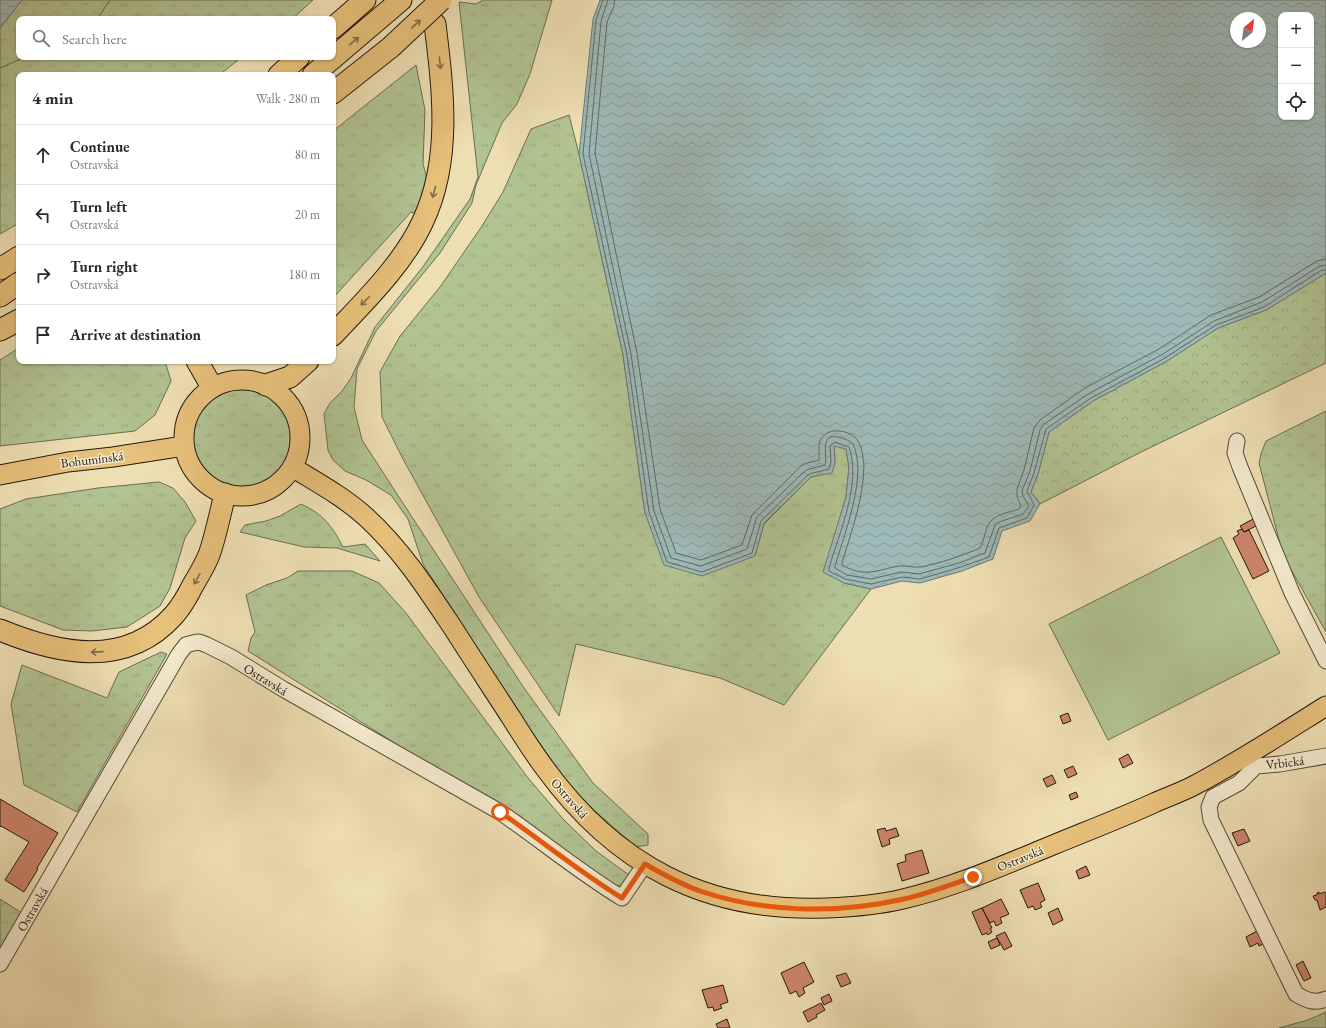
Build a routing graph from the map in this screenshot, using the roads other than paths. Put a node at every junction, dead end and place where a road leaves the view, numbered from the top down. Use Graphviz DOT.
graph roads {
  1 [pos="365,0"];
  2 [pos="441,0"];
  3 [pos="395,6"];
  4 [pos="435,24"];
  5 [pos="336,25"];
  6 [pos="336,56"];
  7 [pos="296,60"];
  8 [pos="331,60"];
  9 [pos="282,72"];
  10 [pos="317,72"];
  11 [pos="336,91"];
  12 [pos="16,258"];
  13 [pos="0,268"];
  14 [pos="16,286"];
  15 [pos="0,296"];
  16 [pos="16,322"];
  17 [pos="0,330"];
  18 [pos="336,332"];
  19 [pos="199,364"];
  20 [pos="305,364"];
  21 [pos="266,385"];
  22 [pos="212,387"];
  23 [pos="1237,441"];
  24 [pos="184,446"];
  25 [pos="292,467"];
  26 [pos="0,475"];
  27 [pos="225,494"];
  28 [pos="0,630"];
  29 [pos="1326,660"];
  30 [pos="1326,706"];
  31 [pos="1326,756"];
  32 [pos="1253,760"];
  33 [pos="645,864"];
  34 [pos="0,964"];
  35 [pos="1326,999"];
  1 -- 5 [label="highway"];
  11 -- 2 [label="highway, one-way, bridge"];
  6 -- 3 [label="highway, one-way"];
  4 -- 18 [label="highway, one-way"];
  7 -- 9 [label="highway"];
  10 -- 8 [label="highway, one-way"];
  12 -- 13 [label="highway"];
  14 -- 15 [label="highway"];
  16 -- 17 [label="highway"];
  19 -- 22 [label="highway"];
  20 -- 21 [label="highway"];
  21 -- 22 [label="main road"];
  21 -- 25 [label="main road"];
  22 -- 24 [label="main road"];
  23 -- 29 [label="street"];
  24 -- 26 [label="main road, Bohumínská"];
  24 -- 27 [label="main road"];
  25 -- 27 [label="main road"];
  25 -- 33 [label="main road, Ostravská"];
  27 -- 28 [label="highway, one-way"];
  30 -- 32 [label="main road, Ostravská"];
  31 -- 32 [label="street, Vrbická"];
  32 -- 33 [label="main road, Ostravská"];
  32 -- 35 [label="street"];
  33 -- 34 [label="street, Ostravská"];
}
